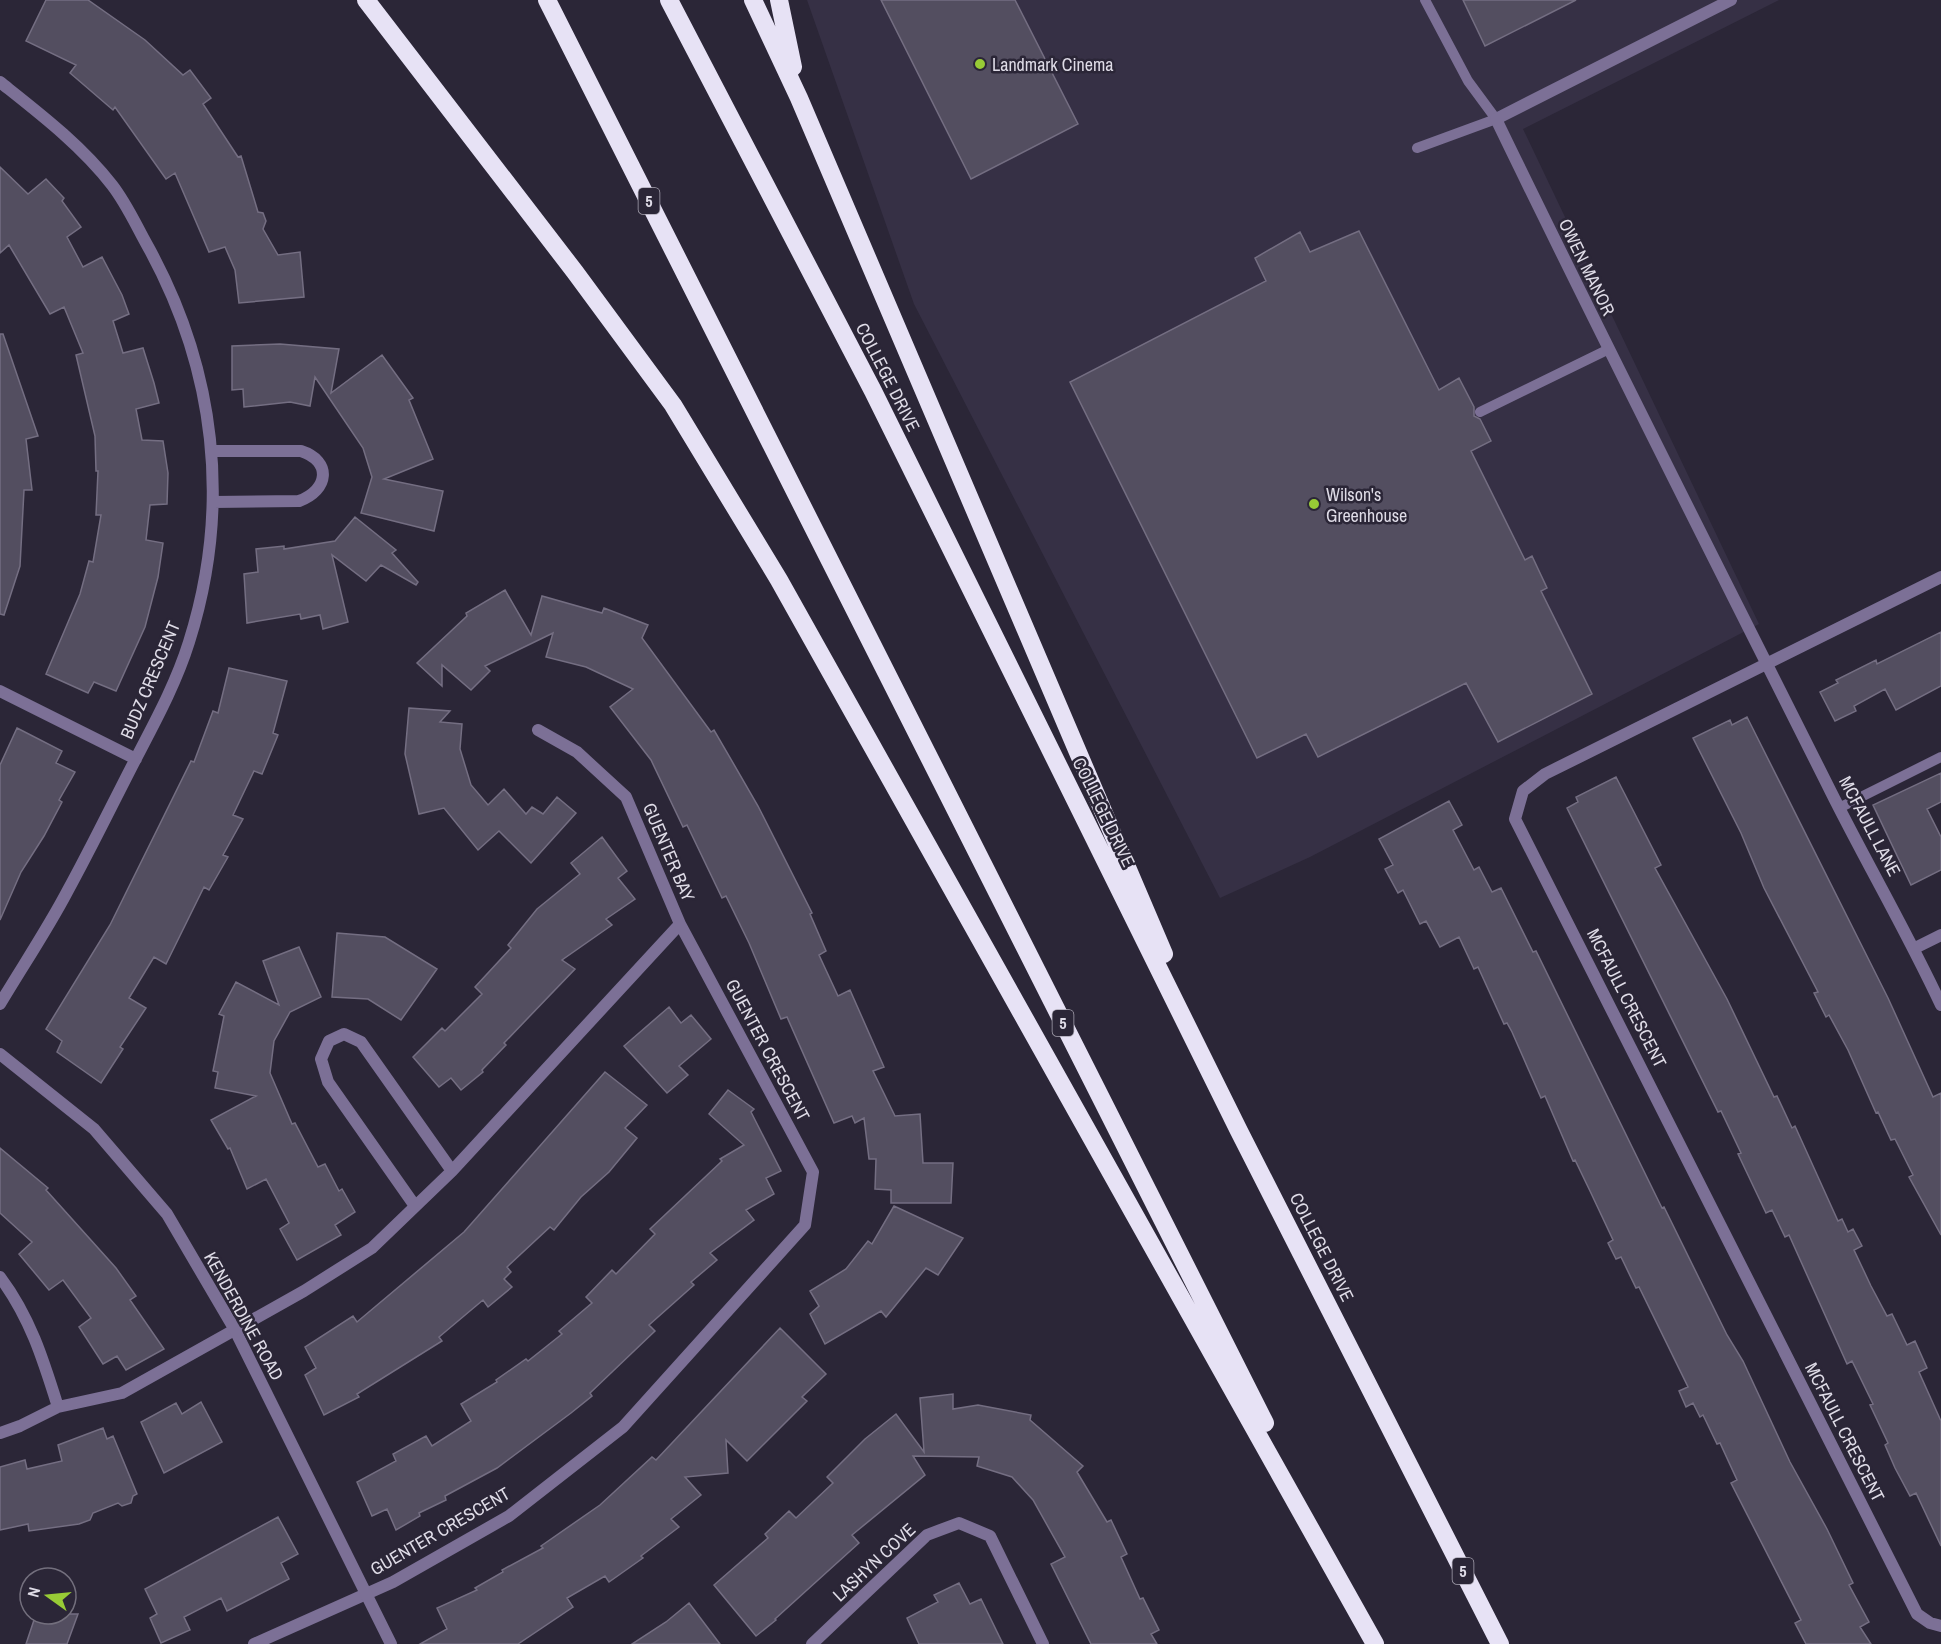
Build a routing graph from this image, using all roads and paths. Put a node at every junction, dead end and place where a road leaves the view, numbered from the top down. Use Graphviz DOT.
graph roads {
  1 [pos="366,0"];
  2 [pos="547,0"];
  3 [pos="669,0"];
  4 [pos="753,0"];
  5 [pos="779,0"];
  6 [pos="1425,0"];
  7 [pos="1731,0"];
  8 [pos="0,82"];
  9 [pos="799,98"];
  10 [pos="1496,119"];
  11 [pos="1417,148"];
  12 [pos="1607,350"];
  13 [pos="1480,412"];
  14 [pos="213,451"];
  15 [pos="213,502"];
  16 [pos="1941,577"];
  17 [pos="1767,665"];
  18 [pos="0,691"];
  19 [pos="538,730"];
  20 [pos="1941,757"];
  21 [pos="136,759"];
  22 [pos="1839,808"];
  23 [pos="680,924"];
  24 [pos="1941,935"];
  25 [pos="1915,948"];
  26 [pos="0,1004"];
  27 [pos="1941,1005"];
  28 [pos="0,1054"];
  29 [pos="1239,1131"];
  30 [pos="452,1172"];
  31 [pos="415,1206"];
  32 [pos="0,1277"];
  33 [pos="235,1330"];
  34 [pos="58,1407"];
  35 [pos="0,1433"];
  36 [pos="368,1593"];
  37 [pos="1941,1626"];
  38 [pos="254,1644"];
  39 [pos="391,1644"];
  40 [pos="812,1644"];
  41 [pos="1043,1644"];
  42 [pos="1375,1644"];
  43 [pos="1500,1644"];
  1 -- 42 [label="highway"];
  2 -- 42 [label="highway, 5"];
  3 -- 29 [label="highway, COLLEGE DRIVE / 5"];
  4 -- 9 [label="highway"];
  5 -- 9 [label="highway"];
  6 -- 10 [label="lane"];
  7 -- 10 [label="street"];
  8 -- 14 [label="street, BUDZ CRESCENT"];
  9 -- 29 [label="highway"];
  10 -- 11 [label="lane"];
  10 -- 12 [label="street, OWEN MANOR"];
  12 -- 13 [label="lane"];
  12 -- 17 [label="street, OWEN MANOR"];
  14 -- 15 [label="street, BUDZ CRESCENT"];
  14 -- 15 [label="street"];
  15 -- 21 [label="street, BUDZ CRESCENT"];
  16 -- 17 [label="street, MCFAULL CRESCENT"];
  17 -- 22 [label="street, MCFAULL LANE"];
  17 -- 37 [label="street, MCFAULL CRESCENT"];
  18 -- 21 [label="street"];
  19 -- 23 [label="street, GUENTER BAY"];
  20 -- 22 [label="lane"];
  21 -- 26 [label="street, BUDZ CRESCENT"];
  22 -- 25 [label="street, MCFAULL LANE"];
  23 -- 30 [label="street"];
  23 -- 36 [label="street, GUENTER CRESCENT"];
  24 -- 25 [label="street"];
  25 -- 27 [label="street, MCFAULL LANE"];
  28 -- 33 [label="street, KENDERDINE ROAD"];
  29 -- 43 [label="highway, COLLEGE DRIVE / 5"];
  30 -- 31 [label="street"];
  30 -- 31 [label="street"];
  31 -- 33 [label="street"];
  32 -- 34 [label="street"];
  33 -- 34 [label="street"];
  33 -- 36 [label="street, KENDERDINE ROAD"];
  34 -- 35 [label="street"];
  36 -- 38 [label="street, GUENTER CRESCENT"];
  36 -- 39 [label="street, KENDERDINE ROAD"];
  40 -- 41 [label="street, LASHYN COVE"];
}
